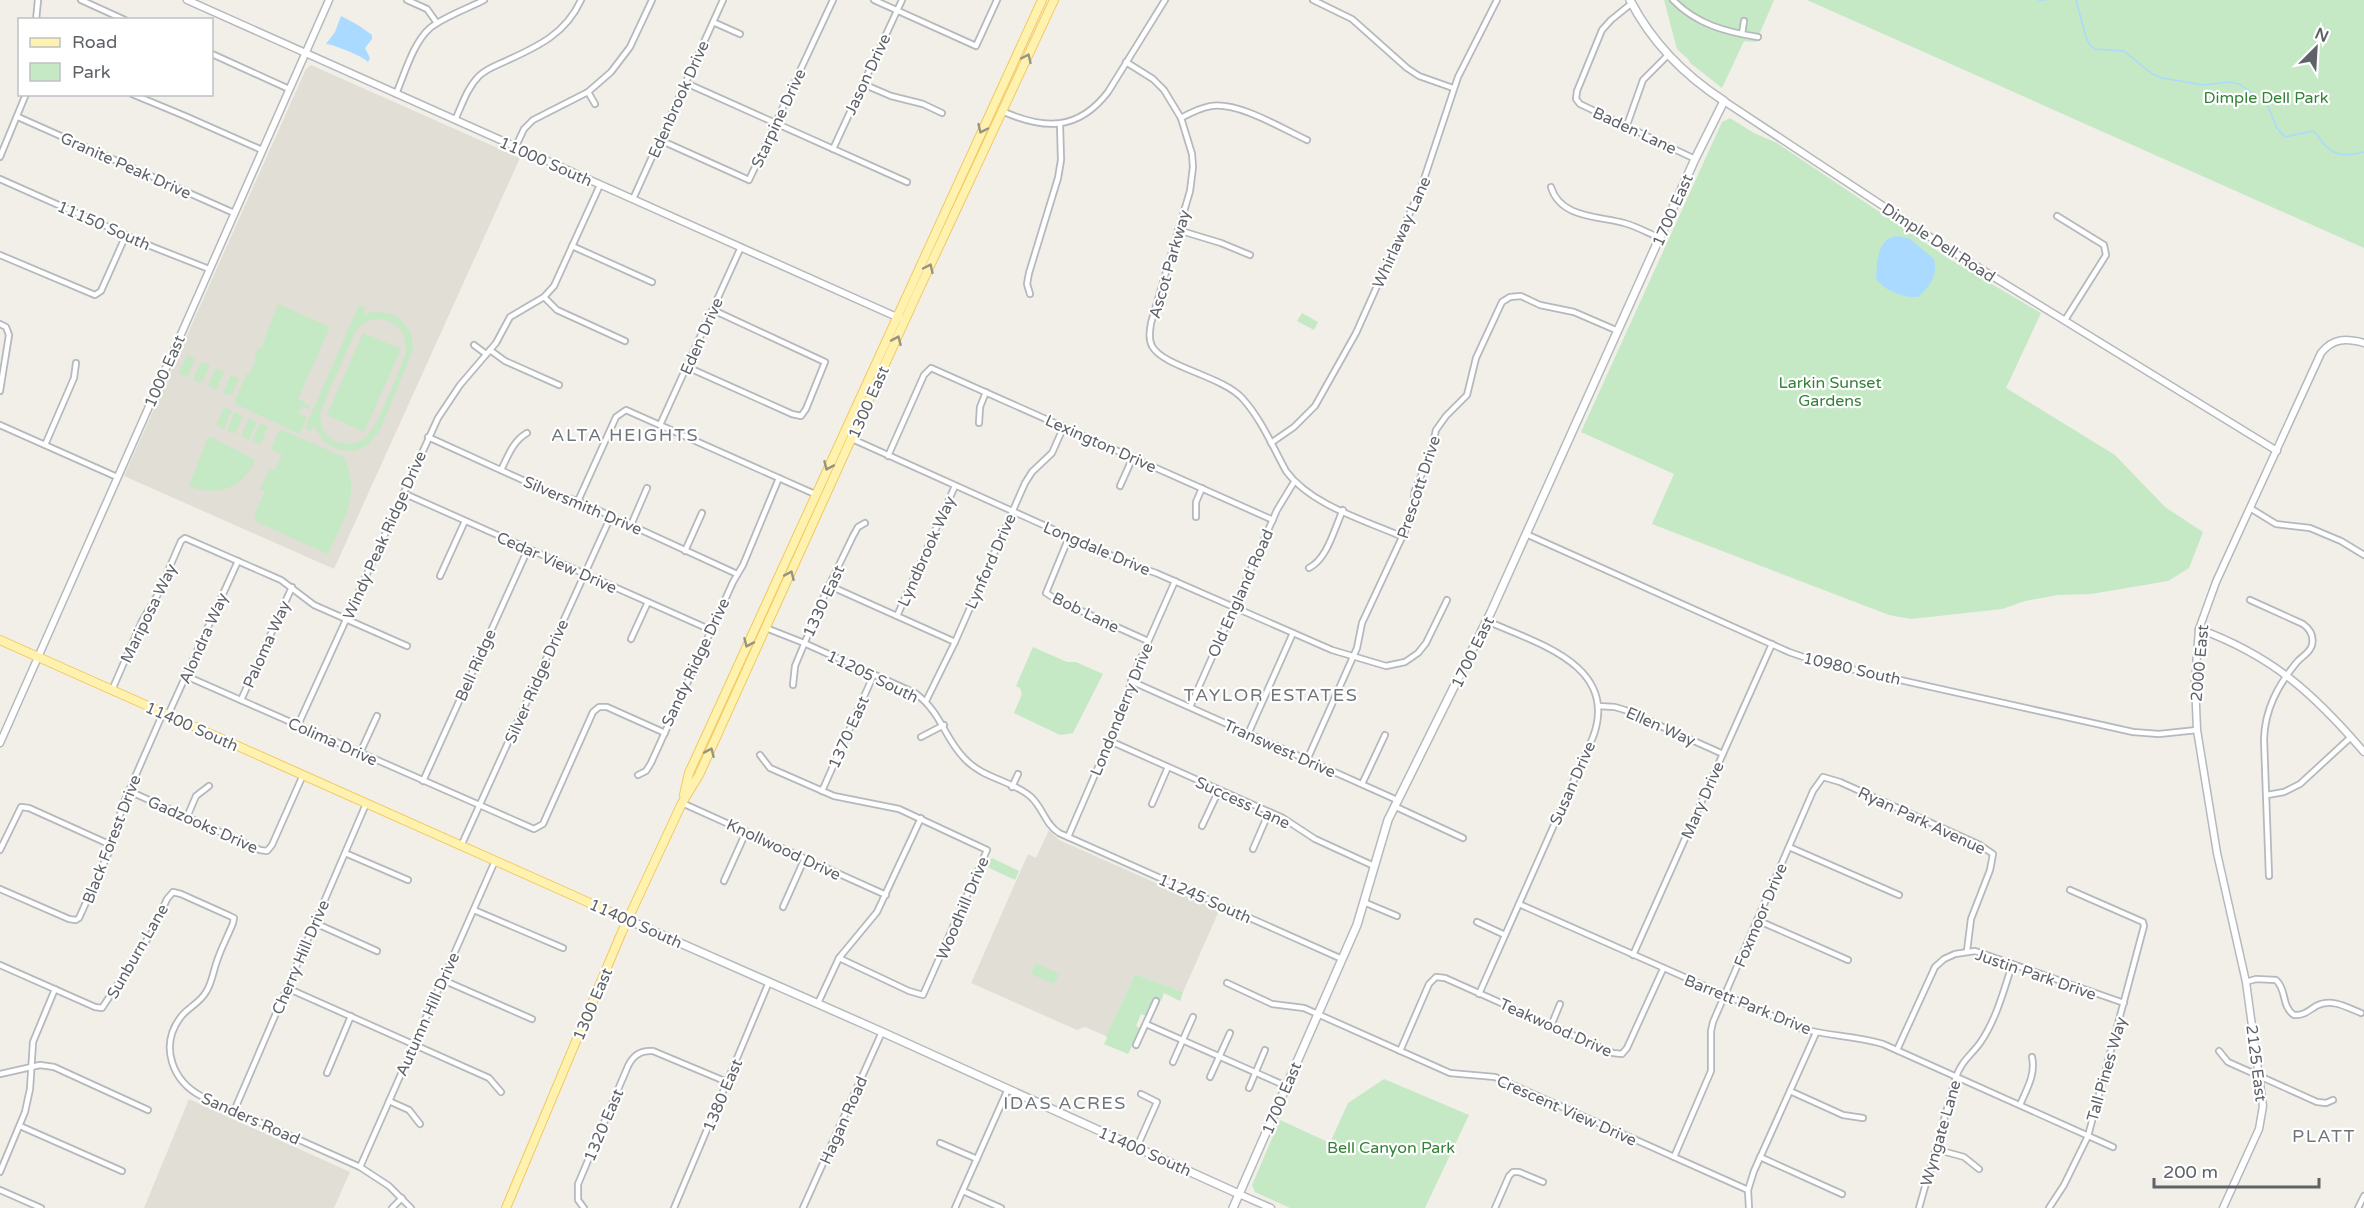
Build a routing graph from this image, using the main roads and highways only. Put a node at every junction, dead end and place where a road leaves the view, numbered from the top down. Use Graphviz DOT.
graph roads {
  1 [pos="1042,0"];
  2 [pos="1054,0"];
  3 [pos="1631,2"];
  4 [pos="1016,56"];
  5 [pos="1724,101"];
  6 [pos="1002,111"];
  7 [pos="0,640"];
  8 [pos="682,803"];
  9 [pos="628,920"];
  10 [pos="1239,1194"];
  11 [pos="506,1208"];
  12 [pos="1233,1208"];
  1 -- 4 [label="main road, 1300 East"];
  6 -- 2 [label="main road, 1300 East, one-way"];
  3 -- 5 [label="main road, Dimple Dell Road"];
  4 -- 6 [label="main road"];
  4 -- 8 [label="main road, 1300 East, one-way"];
  5 -- 10 [label="main road, 1700 East"];
  8 -- 6 [label="main road, 1300 East, one-way"];
  7 -- 9 [label="main road, 11400 South"];
  8 -- 9 [label="main road, 1300 East"];
  9 -- 10 [label="main road, 11400 South"];
  9 -- 11 [label="main road, 1300 East"];
  10 -- 12 [label="main road, 1700 East"];
}
